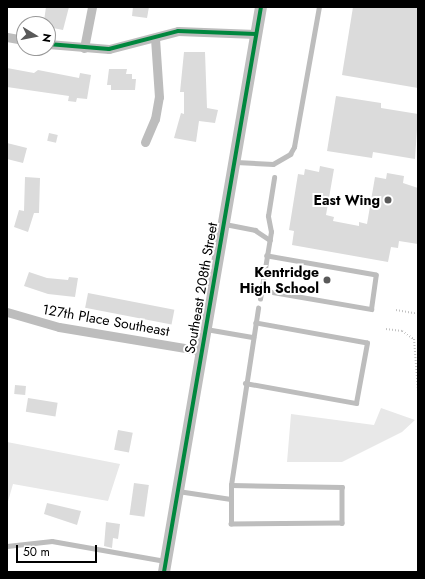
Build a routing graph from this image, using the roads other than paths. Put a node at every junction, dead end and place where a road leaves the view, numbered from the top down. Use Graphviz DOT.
graph roads {
  1 [pos="92,7"];
  2 [pos="261,7"];
  3 [pos="319,7"];
  4 [pos="256,34"];
  5 [pos="155,38"];
  6 [pos="56,45"];
  7 [pos="84,48"];
  8 [pos="145,142"];
  9 [pos="234,162"];
  10 [pos="274,177"];
  11 [pos="223,224"];
  12 [pos="270,240"];
  13 [pos="267,256"];
  14 [pos="261,290"];
  15 [pos="260,299"];
  16 [pos="258,308"];
  17 [pos="7,312"];
  18 [pos="256,323"];
  19 [pos="205,329"];
  20 [pos="253,337"];
  21 [pos="202,351"];
  22 [pos="245,383"];
  23 [pos="231,485"];
  24 [pos="178,491"];
  25 [pos="230,499"];
  26 [pos="7,546"];
  27 [pos="165,566"];
  1 -- 7 [label="street"];
  2 -- 4 [label="main road, Southeast 208th Street"];
  3 -- 9 [label="lane"];
  4 -- 5 [label="street"];
  4 -- 9 [label="main road, Southeast 208th Street"];
  5 -- 7 [label="street"];
  5 -- 8 [label="street"];
  6 -- 7 [label="street"];
  9 -- 11 [label="main road, Southeast 208th Street"];
  10 -- 12 [label="lane"];
  11 -- 12 [label="lane"];
  11 -- 19 [label="main road, Southeast 208th Street"];
  12 -- 13 [label="lane"];
  13 -- 14 [label="lane"];
  13 -- 14 [label="lane"];
  14 -- 15 [label="lane"];
  16 -- 18 [label="lane"];
  17 -- 21 [label="street, 127th Place Southeast"];
  18 -- 20 [label="lane"];
  18 -- 22 [label="lane"];
  19 -- 20 [label="lane"];
  19 -- 21 [label="main road, Southeast 208th Street"];
  20 -- 22 [label="lane"];
  21 -- 24 [label="main road, Southeast 208th Street"];
  22 -- 23 [label="lane"];
  23 -- 25 [label="lane"];
  23 -- 25 [label="lane"];
  24 -- 25 [label="lane"];
  24 -- 27 [label="main road, Southeast 208th Street"];
  26 -- 27 [label="lane"];
}
